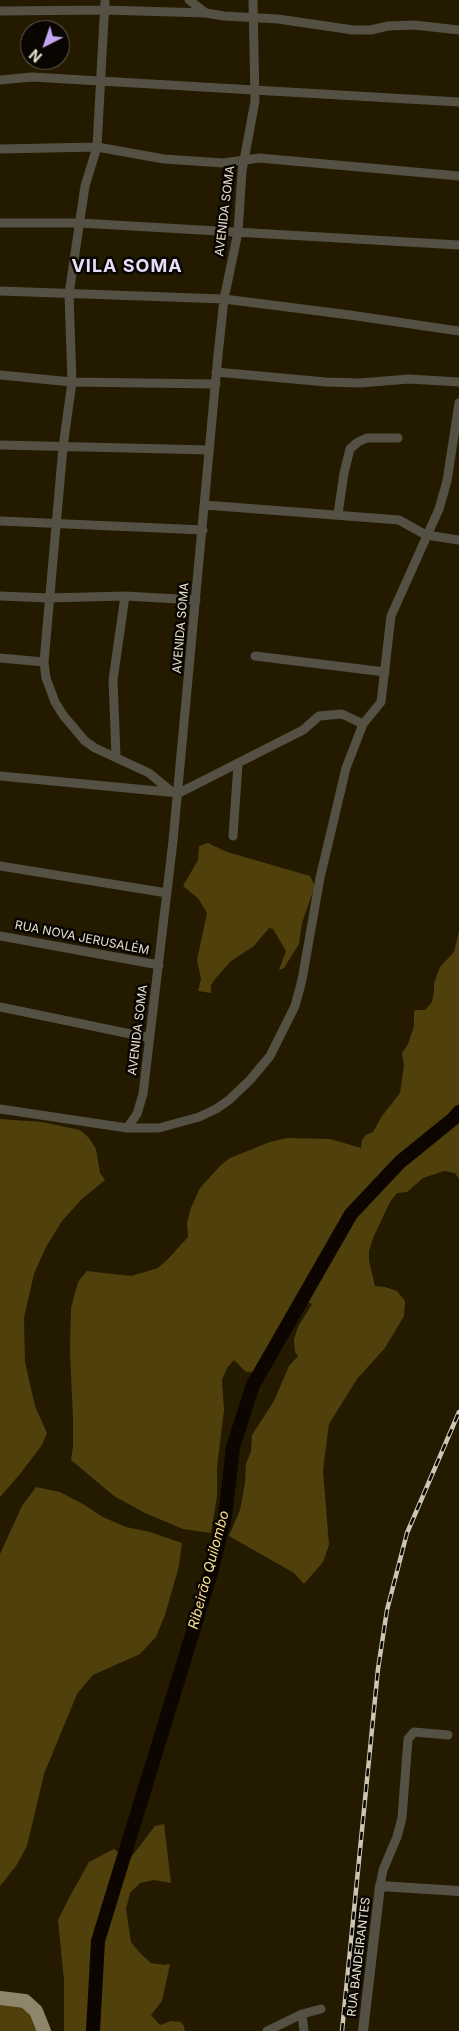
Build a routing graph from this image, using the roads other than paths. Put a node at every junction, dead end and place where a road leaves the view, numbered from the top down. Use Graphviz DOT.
graph roads {
  1 [pos="105,0"];
  2 [pos="189,0"];
  3 [pos="253,0"];
  4 [pos="105,10"];
  5 [pos="0,11"];
  6 [pos="206,13"];
  7 [pos="253,18"];
  8 [pos="459,30"];
  9 [pos="0,80"];
  10 [pos="100,81"];
  11 [pos="256,91"];
  12 [pos="459,102"];
  13 [pos="97,147"];
  14 [pos="0,149"];
  15 [pos="244,160"];
  16 [pos="459,176"];
  17 [pos="0,223"];
  18 [pos="80,223"];
  19 [pos="238,232"];
  20 [pos="459,245"];
  21 [pos="0,291"];
  22 [pos="69,294"];
  23 [pos="224,300"];
  24 [pos="459,331"];
  25 [pos="216,372"];
  26 [pos="0,375"];
  27 [pos="72,382"];
  28 [pos="459,382"];
  29 [pos="216,384"];
  30 [pos="459,403"];
  31 [pos="398,438"];
  32 [pos="0,445"];
  33 [pos="63,447"];
  34 [pos="209,450"];
  35 [pos="205,506"];
  36 [pos="338,514"];
  37 [pos="0,520"];
  38 [pos="56,523"];
  39 [pos="203,530"];
  40 [pos="426,535"];
  41 [pos="459,540"];
  42 [pos="0,596"];
  43 [pos="125,596"];
  44 [pos="48,598"];
  45 [pos="196,600"];
  46 [pos="255,656"];
  47 [pos="0,658"];
  48 [pos="44,662"];
  49 [pos="385,672"];
  50 [pos="363,724"];
  51 [pos="116,756"];
  52 [pos="238,764"];
  53 [pos="0,776"];
  54 [pos="175,793"];
  55 [pos="233,836"];
  56 [pos="0,866"];
  57 [pos="167,893"];
  58 [pos="0,936"];
  59 [pos="159,966"];
  60 [pos="0,1008"];
  61 [pos="150,1038"];
  62 [pos="0,1109"];
  63 [pos="127,1128"];
  64 [pos="448,1735"];
  65 [pos="380,1886"];
  66 [pos="459,1891"];
  67 [pos="1,1999"];
  68 [pos="320,2009"];
  69 [pos="302,2014"];
  70 [pos="44,2031"];
  71 [pos="267,2031"];
  72 [pos="304,2031"];
  73 [pos="363,2031"];
  1 -- 4 [label="street"];
  2 -- 6 [label="street"];
  3 -- 7 [label="street, AVENIDA SOMA"];
  4 -- 5 [label="street"];
  4 -- 6 [label="street"];
  4 -- 10 [label="street"];
  6 -- 7 [label="street"];
  7 -- 8 [label="street"];
  7 -- 11 [label="street, AVENIDA SOMA"];
  9 -- 10 [label="street"];
  10 -- 11 [label="street"];
  10 -- 13 [label="street"];
  11 -- 12 [label="street"];
  11 -- 15 [label="street, AVENIDA SOMA"];
  13 -- 14 [label="street"];
  13 -- 15 [label="street"];
  13 -- 18 [label="street"];
  15 -- 16 [label="street"];
  15 -- 19 [label="street, AVENIDA SOMA"];
  17 -- 18 [label="street"];
  18 -- 19 [label="street"];
  18 -- 22 [label="street"];
  19 -- 20 [label="street"];
  19 -- 23 [label="street, AVENIDA SOMA"];
  21 -- 22 [label="street"];
  22 -- 23 [label="street"];
  22 -- 27 [label="street"];
  23 -- 24 [label="street"];
  23 -- 25 [label="street, AVENIDA SOMA"];
  25 -- 28 [label="street"];
  25 -- 29 [label="street, AVENIDA SOMA"];
  26 -- 27 [label="street"];
  27 -- 29 [label="street"];
  27 -- 33 [label="street"];
  29 -- 34 [label="street, AVENIDA SOMA"];
  30 -- 40 [label="street"];
  31 -- 36 [label="street"];
  32 -- 33 [label="street"];
  33 -- 34 [label="street"];
  33 -- 38 [label="street"];
  34 -- 35 [label="street, AVENIDA SOMA"];
  35 -- 36 [label="street"];
  35 -- 39 [label="street, AVENIDA SOMA"];
  36 -- 40 [label="street"];
  37 -- 38 [label="street"];
  38 -- 39 [label="street"];
  38 -- 44 [label="street"];
  39 -- 45 [label="street, AVENIDA SOMA"];
  40 -- 41 [label="street"];
  40 -- 49 [label="street"];
  42 -- 44 [label="street"];
  43 -- 44 [label="street"];
  43 -- 45 [label="street"];
  43 -- 51 [label="street"];
  44 -- 48 [label="street"];
  45 -- 54 [label="street, AVENIDA SOMA"];
  46 -- 49 [label="street"];
  47 -- 48 [label="street"];
  48 -- 51 [label="street"];
  49 -- 50 [label="street"];
  50 -- 52 [label="street"];
  50 -- 63 [label="street"];
  51 -- 54 [label="street"];
  52 -- 54 [label="street"];
  52 -- 55 [label="street"];
  53 -- 54 [label="street"];
  54 -- 57 [label="street, AVENIDA SOMA"];
  56 -- 57 [label="street"];
  57 -- 59 [label="street, AVENIDA SOMA"];
  58 -- 59 [label="street, RUA NOVA JERUSALÉM"];
  59 -- 61 [label="street, AVENIDA SOMA"];
  60 -- 61 [label="street"];
  61 -- 63 [label="street, AVENIDA SOMA"];
  62 -- 63 [label="street"];
  64 -- 65 [label="street"];
  65 -- 66 [label="street"];
  65 -- 73 [label="street, RUA BANDEIRANTES"];
  67 -- 70 [label="main road"];
  68 -- 69 [label="street"];
  69 -- 71 [label="street"];
  69 -- 72 [label="street"];
}
